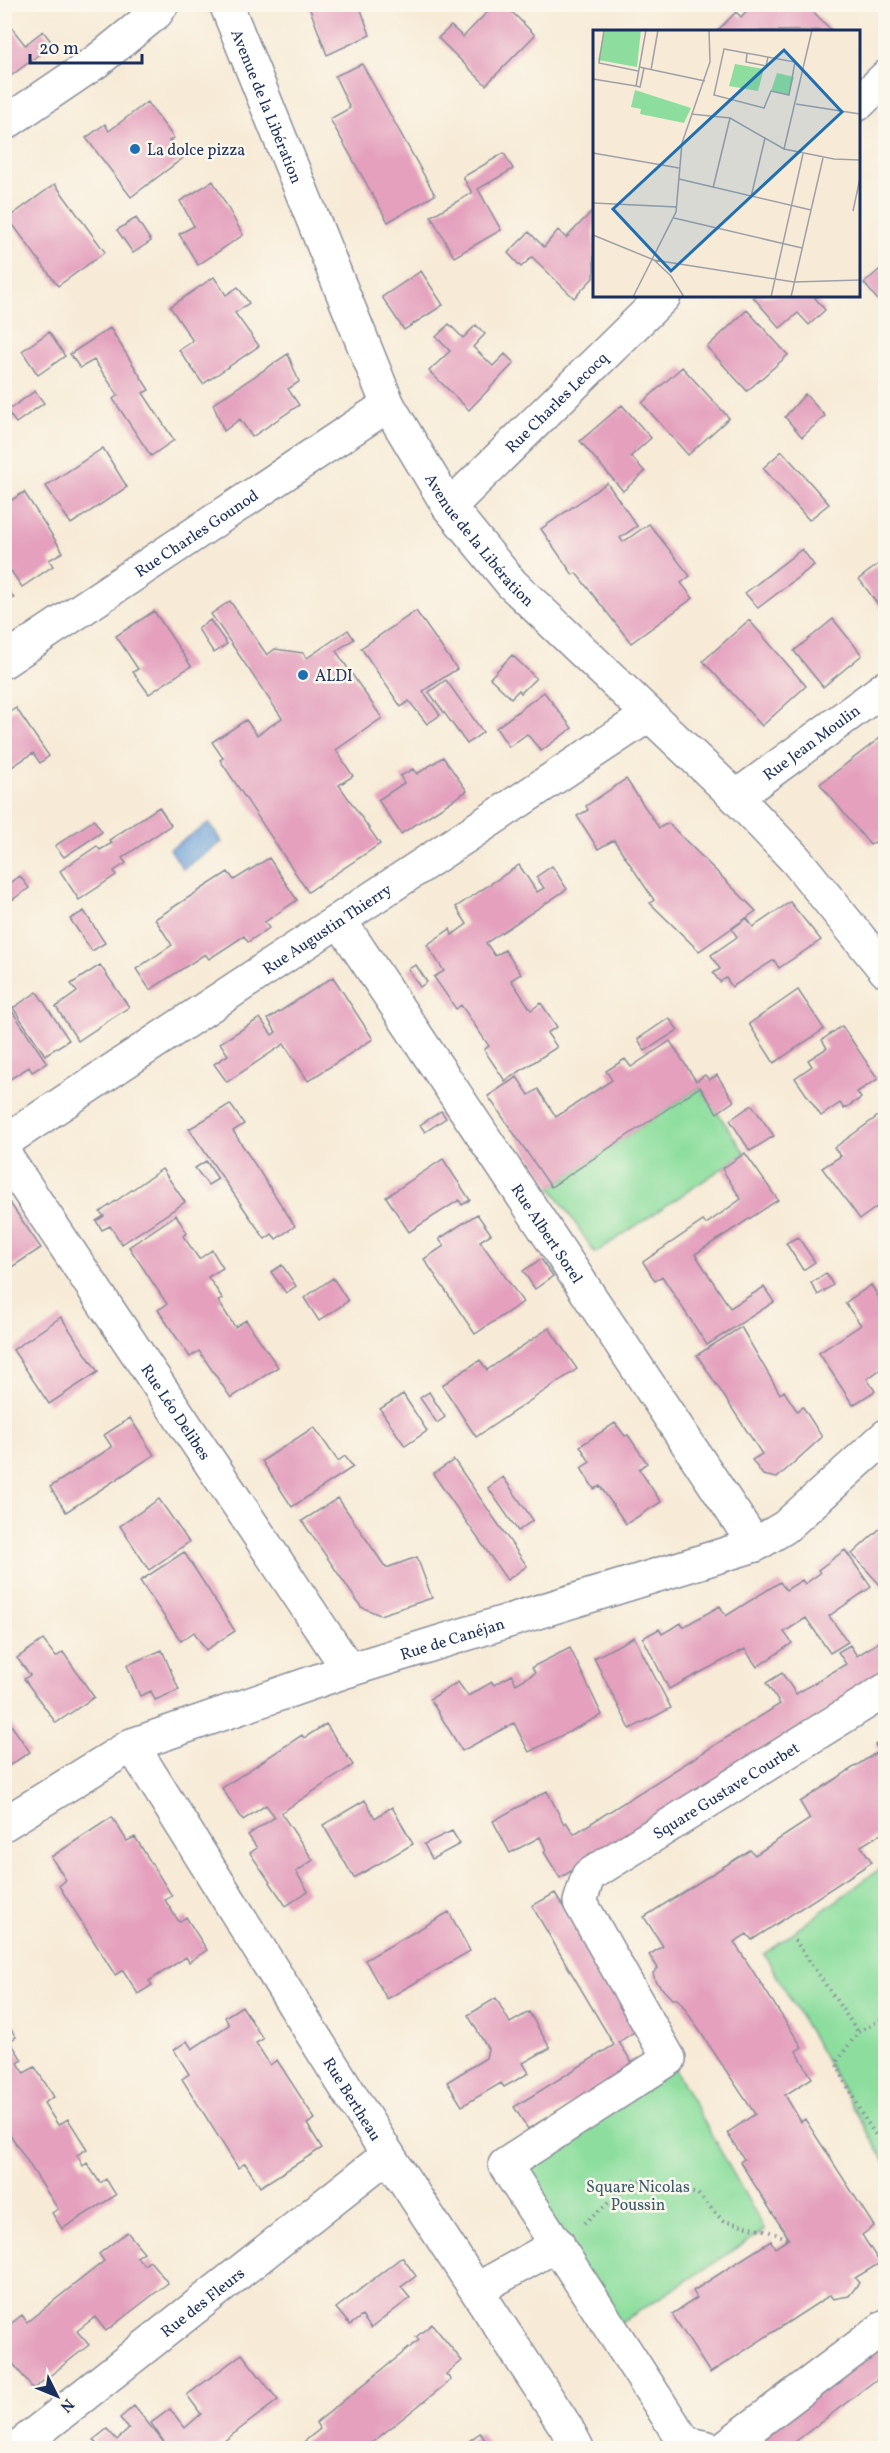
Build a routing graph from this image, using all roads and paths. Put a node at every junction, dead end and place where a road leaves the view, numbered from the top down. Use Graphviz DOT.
graph roads {
  1 [pos="162,4"];
  2 [pos="226,4"];
  3 [pos="885,77"];
  4 [pos="860,102"];
  5 [pos="4,124"];
  6 [pos="663,297"];
  7 [pos="388,405"];
  8 [pos="449,507"];
  9 [pos="4,661"];
  10 [pos="885,687"];
  11 [pos="649,715"];
  12 [pos="736,797"];
  13 [pos="340,921"];
  14 [pos="885,971"];
  15 [pos="4,1142"];
  16 [pos="4,1154"];
  17 [pos="885,1436"];
  18 [pos="755,1545"];
  19 [pos="349,1670"];
  20 [pos="885,1690"];
  21 [pos="132,1745"];
  22 [pos="4,1824"];
  23 [pos="795,1940"];
  24 [pos="885,2017"];
  25 [pos="858,2032"];
  26 [pos="885,2150"];
  27 [pos="388,2155"];
  28 [pos="789,2239"];
  29 [pos="558,2244"];
  30 [pos="478,2289"];
  31 [pos="885,2326"];
  32 [pos="16,2448"];
  33 [pos="577,2448"];
  34 [pos="708,2448"];
  35 [pos="724,2448"];
  1 -- 5 [label="street"];
  2 -- 7 [label="street, Avenue de la Libération"];
  3 -- 4 [label="street"];
  6 -- 8 [label="street, Rue Charles Lecocq"];
  7 -- 8 [label="street, Avenue de la Libération"];
  7 -- 9 [label="street, Rue Charles Gounod"];
  8 -- 11 [label="street, Avenue de la Libération"];
  10 -- 12 [label="street, Rue Jean Moulin"];
  11 -- 12 [label="street, Avenue de la Libération"];
  11 -- 13 [label="street, Rue Augustin Thierry"];
  12 -- 14 [label="street, Avenue de la Libération"];
  13 -- 15 [label="street, Rue Augustin Thierry"];
  13 -- 18 [label="street, Rue Albert Sorel"];
  16 -- 19 [label="street, Rue Léo Delibes"];
  17 -- 18 [label="street, Rue de Canéjan"];
  18 -- 19 [label="street, Rue de Canéjan"];
  19 -- 21 [label="street, Rue de Canéjan"];
  20 -- 29 [label="street, Square Gustave Courbet"];
  21 -- 22 [label="street, Rue de Canéjan"];
  21 -- 27 [label="street, Rue Bertheau"];
  23 -- 25 [label="path"];
  24 -- 25 [label="path"];
  25 -- 26 [label="path"];
  27 -- 30 [label="street, Rue Bertheau"];
  27 -- 32 [label="street, Rue des Fleurs"];
  28 -- 29 [label="path"];
  29 -- 30 [label="street"];
  29 -- 34 [label="street"];
  30 -- 33 [label="street, Rue Bertheau"];
  31 -- 35 [label="street"];
}
